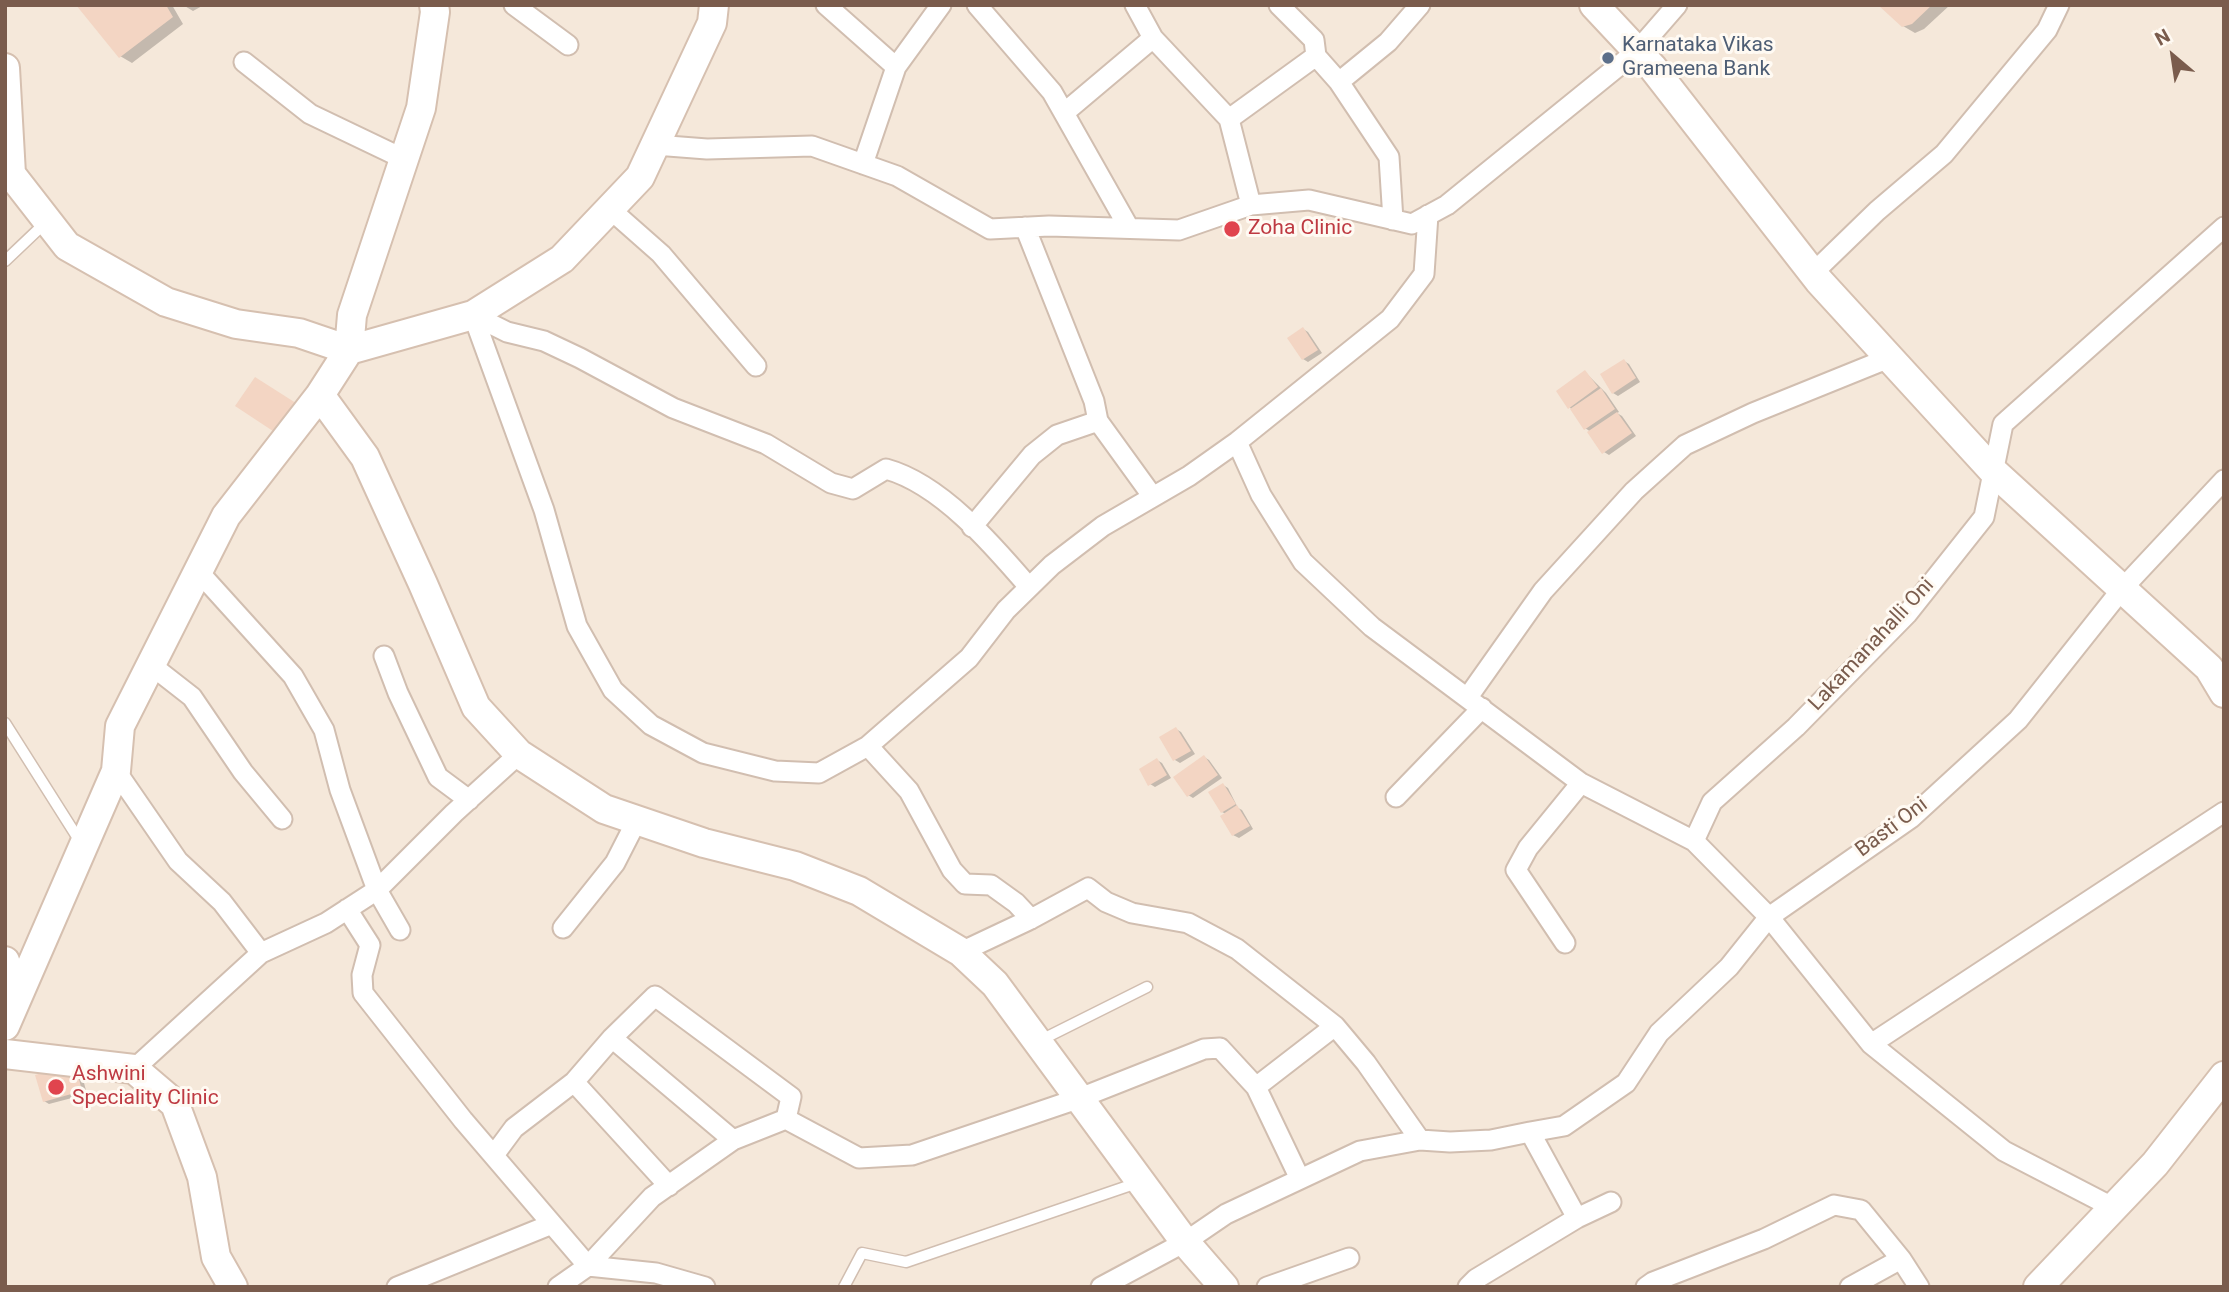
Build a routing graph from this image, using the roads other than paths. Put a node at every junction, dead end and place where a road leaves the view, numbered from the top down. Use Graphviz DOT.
graph roads {
  1 [pos="514,5"];
  2 [pos="714,5"];
  3 [pos="826,5"];
  4 [pos="941,5"];
  5 [pos="976,5"];
  6 [pos="1135,5"];
  7 [pos="1279,5"];
  8 [pos="1420,5"];
  9 [pos="1594,5"];
  10 [pos="1677,5"];
  11 [pos="2059,5"];
  12 [pos="431,8"];
  13 [pos="1153,38"];
  14 [pos="568,45"];
  15 [pos="1637,51"];
  16 [pos="1316,57"];
  17 [pos="244,62"];
  18 [pos="896,67"];
  19 [pos="5,68"];
  20 [pos="1339,82"];
  21 [pos="1064,113"];
  22 [pos="1229,119"];
  23 [pos="655,145"];
  24 [pos="404,159"];
  25 [pos="863,164"];
  26 [pos="8,173"];
  27 [pos="1251,205"];
  28 [pos="610,209"];
  29 [pos="1428,215"];
  30 [pos="1393,219"];
  31 [pos="48,221"];
  32 [pos="1025,227"];
  33 [pos="2224,227"];
  34 [pos="1129,228"];
  35 [pos="5,261"];
  36 [pos="1813,273"];
  37 [pos="473,315"];
  38 [pos="349,350"];
  39 [pos="1889,358"];
  40 [pos="755,366"];
  41 [pos="320,395"];
  42 [pos="1098,421"];
  43 [pos="1237,442"];
  44 [pos="1994,472"];
  45 [pos="2224,480"];
  46 [pos="1153,497"];
  47 [pos="972,527"];
  48 [pos="198,571"];
  49 [pos="1029,587"];
  50 [pos="2122,589"];
  51 [pos="384,656"];
  52 [pos="151,665"];
  53 [pos="2224,693"];
  54 [pos="1475,703"];
  55 [pos="5,723"];
  56 [pos="868,746"];
  57 [pos="519,754"];
  58 [pos="116,771"];
  59 [pos="1581,783"];
  60 [pos="1396,797"];
  61 [pos="469,800"];
  62 [pos="2224,812"];
  63 [pos="282,819"];
  64 [pos="637,820"];
  65 [pos="1694,841"];
  66 [pos="83,847"];
  67 [pos="377,890"];
  68 [pos="347,909"];
  69 [pos="1769,917"];
  70 [pos="1031,919"];
  71 [pos="563,928"];
  72 [pos="400,930"];
  73 [pos="1565,943"];
  74 [pos="961,952"];
  75 [pos="261,953"];
  76 [pos="5,961"];
  77 [pos="1147,987"];
  78 [pos="17,997"];
  79 [pos="5,1026"];
  80 [pos="1335,1026"];
  81 [pos="612,1038"];
  82 [pos="1039,1041"];
  83 [pos="1871,1044"];
  84 [pos="5,1054"];
  85 [pos="134,1069"];
  86 [pos="2224,1076"];
  87 [pos="574,1082"];
  88 [pos="1256,1087"];
  89 [pos="1080,1098"];
  90 [pos="786,1119"];
  91 [pos="1530,1132"];
  92 [pos="733,1140"];
  93 [pos="1420,1140"];
  94 [pos="494,1155"];
  95 [pos="1300,1179"];
  96 [pos="1141,1182"];
  97 [pos="669,1185"];
  98 [pos="1611,1202"];
  99 [pos="2114,1208"];
  100 [pos="1577,1218"];
  101 [pos="552,1224"];
  102 [pos="1185,1242"];
  103 [pos="1349,1258"];
  104 [pos="1900,1259"];
  105 [pos="588,1266"];
  106 [pos="233,1287"];
  107 [pos="397,1287"];
  108 [pos="558,1287"];
  109 [pos="705,1287"];
  110 [pos="844,1287"];
  111 [pos="1101,1287"];
  112 [pos="1224,1287"];
  113 [pos="1267,1287"];
  114 [pos="1468,1287"];
  115 [pos="1646,1287"];
  116 [pos="1850,1287"];
  117 [pos="1919,1287"];
  118 [pos="2038,1287"];
  1 -- 14 [label="street"];
  2 -- 23 [label="street"];
  3 -- 18 [label="street"];
  4 -- 18 [label="street"];
  5 -- 21 [label="street"];
  6 -- 13 [label="street"];
  7 -- 16 [label="street"];
  8 -- 20 [label="street"];
  9 -- 15 [label="street"];
  10 -- 15 [label="street"];
  11 -- 36 [label="street"];
  12 -- 24 [label="street"];
  13 -- 21 [label="street"];
  13 -- 22 [label="street"];
  15 -- 29 [label="street"];
  15 -- 36 [label="street"];
  16 -- 20 [label="street"];
  16 -- 22 [label="street"];
  17 -- 24 [label="street"];
  18 -- 25 [label="street"];
  19 -- 26 [label="street"];
  20 -- 30 [label="street"];
  21 -- 34 [label="street"];
  22 -- 27 [label="street"];
  23 -- 25 [label="street"];
  23 -- 28 [label="street"];
  24 -- 38 [label="street"];
  25 -- 32 [label="street"];
  26 -- 31 [label="street"];
  27 -- 30 [label="street"];
  27 -- 34 [label="street"];
  28 -- 37 [label="street"];
  28 -- 40 [label="street"];
  29 -- 30 [label="street"];
  29 -- 43 [label="street"];
  31 -- 35 [label="lane"];
  31 -- 38 [label="street"];
  32 -- 34 [label="street"];
  32 -- 42 [label="street"];
  33 -- 44 [label="street, Lakamanahalli Oni"];
  36 -- 39 [label="street"];
  37 -- 38 [label="street"];
  37 -- 47 [label="street"];
  37 -- 56 [label="street"];
  38 -- 41 [label="street"];
  39 -- 44 [label="street"];
  39 -- 54 [label="street"];
  41 -- 48 [label="street"];
  41 -- 57 [label="street"];
  42 -- 46 [label="street"];
  42 -- 47 [label="street"];
  43 -- 46 [label="street"];
  43 -- 54 [label="street"];
  44 -- 50 [label="street"];
  44 -- 65 [label="street, Lakamanahalli Oni"];
  45 -- 50 [label="street, Basti Oni"];
  46 -- 49 [label="street"];
  47 -- 49 [label="street"];
  48 -- 52 [label="street"];
  48 -- 67 [label="street"];
  49 -- 56 [label="street"];
  50 -- 53 [label="street"];
  50 -- 69 [label="street, Basti Oni"];
  51 -- 61 [label="street"];
  52 -- 58 [label="street"];
  52 -- 63 [label="street"];
  54 -- 59 [label="street"];
  54 -- 60 [label="street"];
  55 -- 66 [label="lane"];
  56 -- 70 [label="street"];
  57 -- 61 [label="street"];
  57 -- 64 [label="street"];
  58 -- 66 [label="street"];
  58 -- 75 [label="street"];
  59 -- 65 [label="street"];
  59 -- 73 [label="street"];
  61 -- 67 [label="street"];
  62 -- 83 [label="street"];
  64 -- 71 [label="street"];
  64 -- 74 [label="street"];
  65 -- 69 [label="street"];
  66 -- 78 [label="street"];
  67 -- 68 [label="street"];
  67 -- 72 [label="street"];
  68 -- 75 [label="street"];
  68 -- 94 [label="street"];
  69 -- 83 [label="street"];
  69 -- 91 [label="street, Basti Oni"];
  70 -- 74 [label="street"];
  70 -- 80 [label="street"];
  74 -- 82 [label="street"];
  75 -- 85 [label="street"];
  76 -- 78 [label="street"];
  77 -- 82 [label="lane"];
  78 -- 79 [label="street"];
  80 -- 88 [label="street"];
  80 -- 93 [label="street"];
  81 -- 87 [label="street"];
  81 -- 90 [label="street"];
  81 -- 92 [label="street"];
  82 -- 89 [label="street"];
  83 -- 99 [label="street"];
  84 -- 85 [label="street"];
  85 -- 106 [label="street"];
  86 -- 99 [label="street"];
  87 -- 94 [label="street"];
  87 -- 97 [label="street"];
  88 -- 89 [label="street"];
  88 -- 95 [label="street"];
  89 -- 90 [label="street"];
  89 -- 96 [label="street"];
  90 -- 92 [label="street"];
  91 -- 93 [label="street, Basti Oni"];
  91 -- 100 [label="street"];
  92 -- 97 [label="street"];
  93 -- 95 [label="street, Basti Oni"];
  94 -- 101 [label="street"];
  95 -- 102 [label="street, Basti Oni"];
  96 -- 102 [label="street"];
  96 -- 110 [label="lane"];
  97 -- 105 [label="street"];
  98 -- 100 [label="street"];
  99 -- 118 [label="street"];
  100 -- 114 [label="street"];
  101 -- 105 [label="street"];
  101 -- 107 [label="street"];
  102 -- 111 [label="street, Basti Oni"];
  102 -- 112 [label="street"];
  103 -- 113 [label="street"];
  104 -- 115 [label="street"];
  104 -- 116 [label="street"];
  104 -- 117 [label="street"];
  105 -- 108 [label="street"];
  105 -- 109 [label="street"];
}
